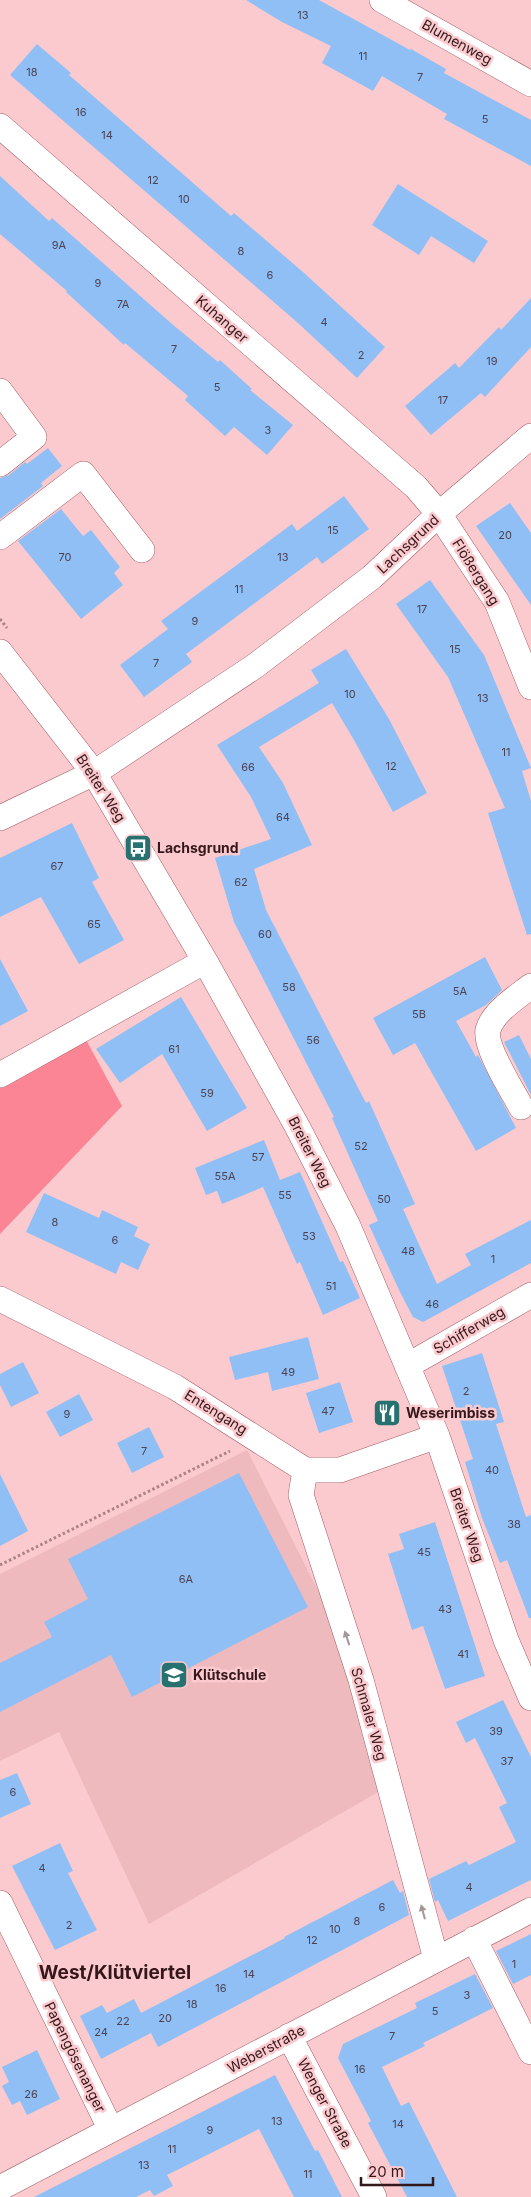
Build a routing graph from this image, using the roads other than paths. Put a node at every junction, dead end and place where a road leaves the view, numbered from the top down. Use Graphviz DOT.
graph roads {
  1 [pos="382,0"];
  2 [pos="531,84"];
  3 [pos="0,126"];
  4 [pos="0,391"];
  5 [pos="531,436"];
  6 [pos="0,464"];
  7 [pos="439,514"];
  8 [pos="0,537"];
  9 [pos="142,550"];
  10 [pos="0,652"];
  11 [pos="531,687"];
  12 [pos="94,773"];
  13 [pos="0,818"];
  14 [pos="205,962"];
  15 [pos="531,986"];
  16 [pos="0,1075"];
  17 [pos="522,1108"];
  18 [pos="531,1295"];
  19 [pos="0,1299"];
  20 [pos="407,1366"];
  21 [pos="437,1436"];
  22 [pos="305,1470"];
  23 [pos="531,1698"];
  24 [pos="0,1903"];
  25 [pos="531,1910"];
  26 [pos="474,1939"];
  27 [pos="436,1960"];
  28 [pos="289,2036"];
  29 [pos="531,2052"];
  30 [pos="111,2130"];
  31 [pos="0,2188"];
  32 [pos="374,2197"];
  1 -- 2 [label="street, Blumenweg"];
  3 -- 7 [label="street, Kuhanger"];
  4 -- 6 [label="street"];
  5 -- 7 [label="street, Lachsgrund"];
  7 -- 11 [label="street, Flößergang"];
  7 -- 12 [label="street, Lachsgrund"];
  8 -- 9 [label="street"];
  10 -- 12 [label="street, Breiter Weg"];
  12 -- 13 [label="street, Lachsgrund"];
  12 -- 14 [label="street, Breiter Weg"];
  14 -- 16 [label="street"];
  14 -- 20 [label="street, Breiter Weg"];
  15 -- 17 [label="street"];
  18 -- 20 [label="street, Schifferweg"];
  19 -- 22 [label="street, Entengang"];
  20 -- 21 [label="street, Breiter Weg"];
  21 -- 22 [label="street"];
  21 -- 23 [label="street, Breiter Weg"];
  27 -- 22 [label="street, Schmaler Weg, one-way"];
  24 -- 30 [label="street, Papengösenanger"];
  25 -- 26 [label="street, Weberstraße"];
  26 -- 27 [label="street, Weberstraße"];
  26 -- 29 [label="street"];
  27 -- 28 [label="street, Weberstraße"];
  28 -- 30 [label="street, Weberstraße"];
  28 -- 32 [label="street, Wenger Straße"];
  30 -- 31 [label="street, Weberstraße"];
}
